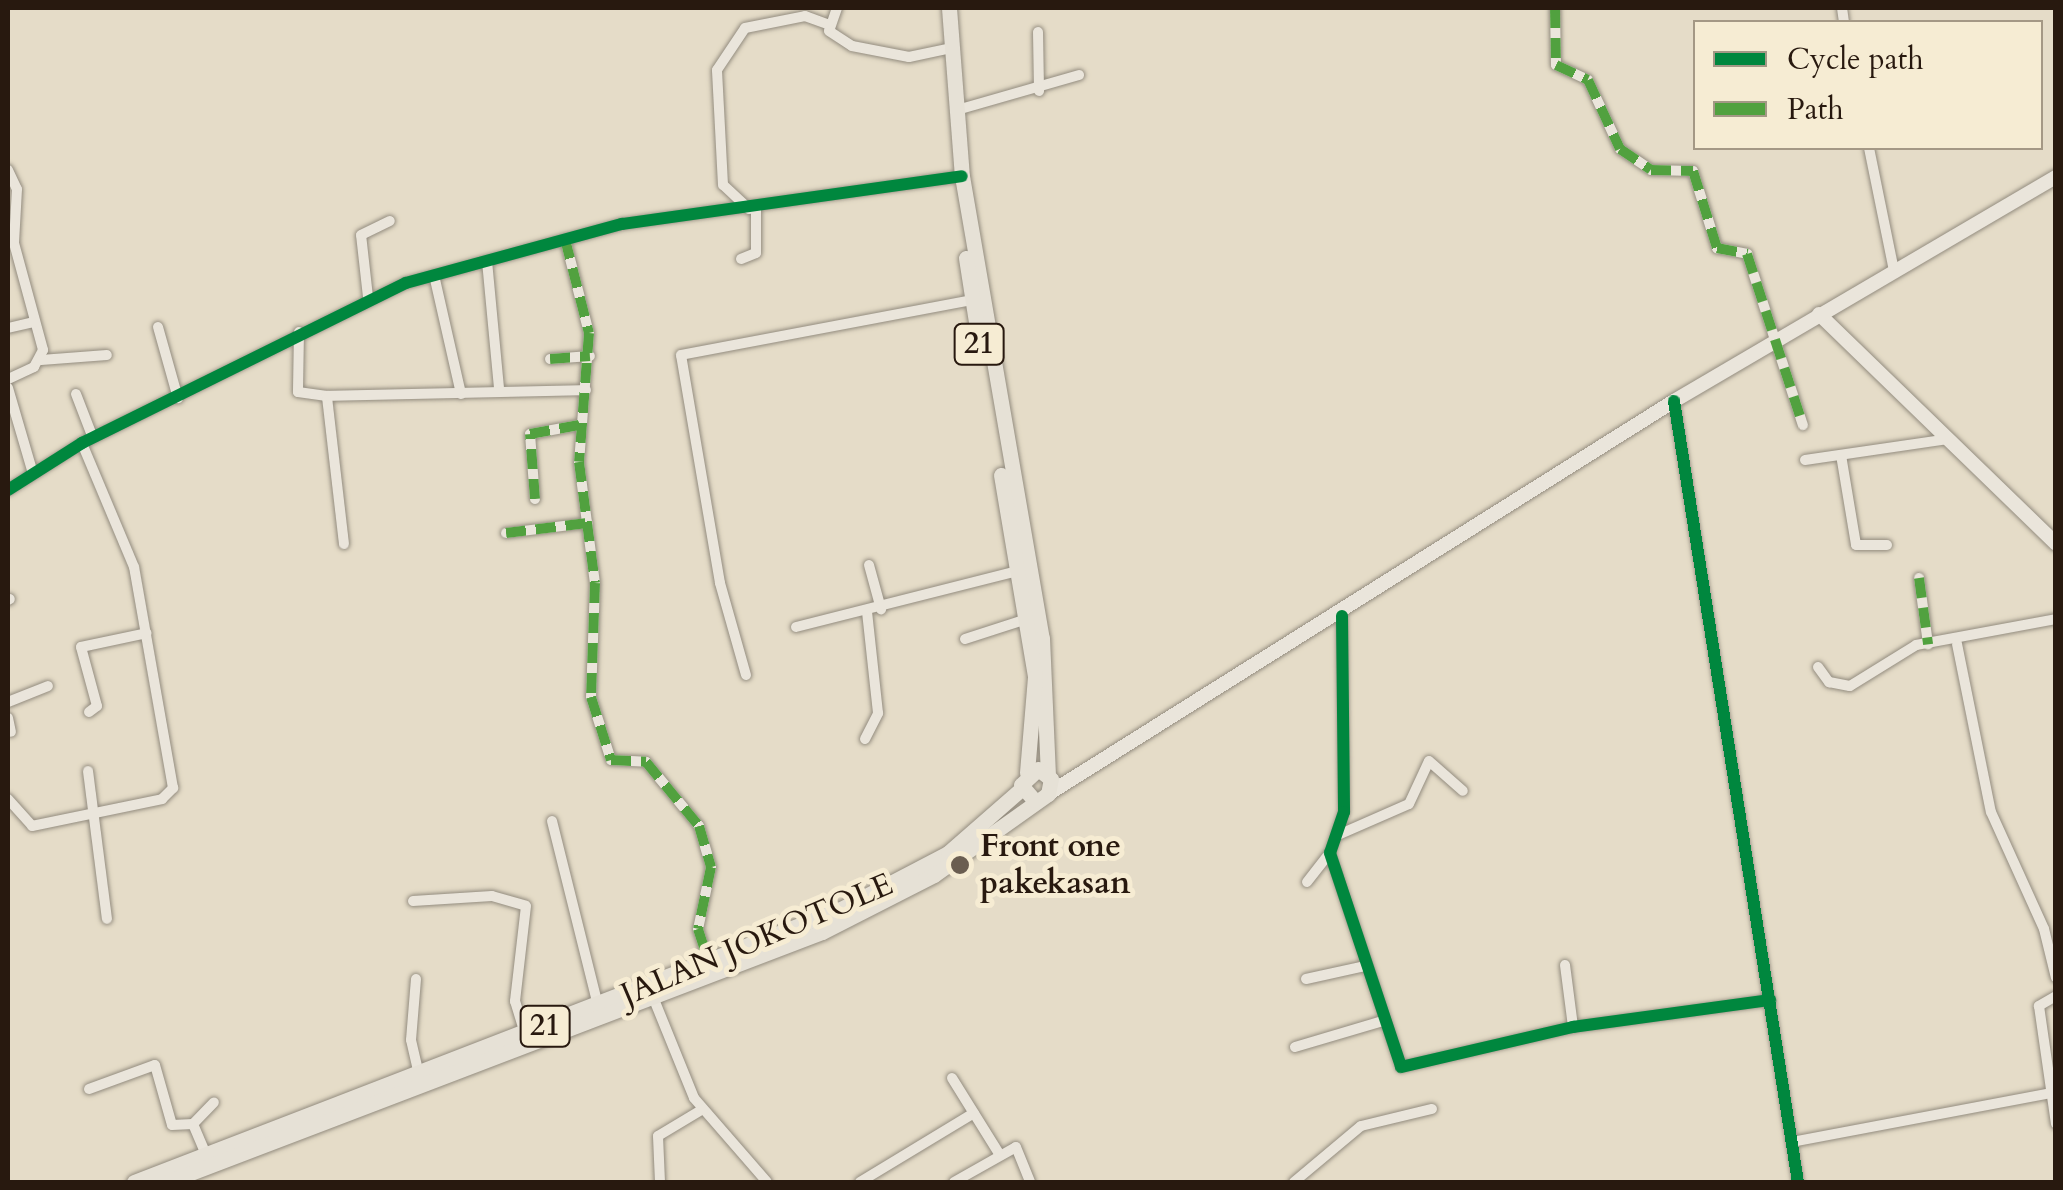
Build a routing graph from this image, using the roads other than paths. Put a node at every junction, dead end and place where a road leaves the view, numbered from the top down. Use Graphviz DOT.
graph roads {
  1 [pos="837,8"];
  2 [pos="946,8"];
  3 [pos="1555,8"];
  4 [pos="827,24"];
  5 [pos="1038,32"];
  6 [pos="946,49"];
  7 [pos="1079,75"];
  8 [pos="1038,91"];
  9 [pos="957,110"];
  10 [pos="1870,150"];
  11 [pos="8,170"];
  12 [pos="958,177"];
  13 [pos="2056,177"];
  14 [pos="753,209"];
  15 [pos="390,221"];
  16 [pos="565,240"];
  17 [pos="741,259"];
  18 [pos="488,261"];
  19 [pos="1894,272"];
  20 [pos="434,276"];
  21 [pos="368,298"];
  22 [pos="972,300"];
  23 [pos="1819,314"];
  24 [pos="34,322"];
  25 [pos="158,327"];
  26 [pos="8,328"];
  27 [pos="299,332"];
  28 [pos="1776,339"];
  29 [pos="107,355"];
  30 [pos="590,356"];
  31 [pos="550,358"];
  32 [pos="41,360"];
  33 [pos="8,379"];
  34 [pos="499,387"];
  35 [pos="8,388"];
  36 [pos="586,390"];
  37 [pos="76,394"];
  38 [pos="460,394"];
  39 [pos="327,396"];
  40 [pos="178,398"];
  41 [pos="1674,402"];
  42 [pos="580,424"];
  43 [pos="1803,425"];
  44 [pos="1949,439"];
  45 [pos="88,440"];
  46 [pos="1840,455"];
  47 [pos="1805,460"];
  48 [pos="32,470"];
  49 [pos="1007,479"];
  50 [pos="8,490"];
  51 [pos="535,499"];
  52 [pos="586,523"];
  53 [pos="506,533"];
  54 [pos="2054,540"];
  55 [pos="344,544"];
  56 [pos="1888,545"];
  57 [pos="869,565"];
  58 [pos="1017,571"];
  59 [pos="1919,578"];
  60 [pos="881,609"];
  61 [pos="867,612"];
  62 [pos="1342,616"];
  63 [pos="1027,618"];
  64 [pos="2056,619"];
  65 [pos="796,627"];
  66 [pos="147,633"];
  67 [pos="964,640"];
  68 [pos="1928,644"];
  69 [pos="1956,644"];
  70 [pos="1818,667"];
  71 [pos="746,675"];
  72 [pos="48,686"];
  73 [pos="8,702"];
  74 [pos="89,712"];
  75 [pos="8,718"];
  76 [pos="11,732"];
  77 [pos="865,740"];
  78 [pos="88,770"];
  79 [pos="1040,788"];
  80 [pos="1463,791"];
  81 [pos="8,799"];
  82 [pos="98,813"];
  83 [pos="552,822"];
  84 [pos="1338,835"];
  85 [pos="1330,853"];
  86 [pos="1307,882"];
  87 [pos="413,901"];
  88 [pos="107,918"];
  89 [pos="709,962"];
  90 [pos="1565,965"];
  91 [pos="1365,966"];
  92 [pos="2056,978"];
  93 [pos="416,979"];
  94 [pos="1306,979"];
  95 [pos="651,993"];
  96 [pos="2056,996"];
  97 [pos="1770,1000"];
  98 [pos="598,1006"];
  99 [pos="1383,1021"];
  100 [pos="1573,1027"];
  101 [pos="525,1033"];
  102 [pos="1295,1046"];
  103 [pos="487,1054"];
  104 [pos="952,1078"];
  105 [pos="421,1080"];
  106 [pos="89,1089"];
  107 [pos="2053,1092"];
  108 [pos="214,1102"];
  109 [pos="703,1108"];
  110 [pos="1432,1109"];
  111 [pos="974,1114"];
  112 [pos="193,1124"];
  113 [pos="2056,1124"];
  114 [pos="1792,1142"];
  115 [pos="1000,1154"];
  116 [pos="206,1155"];
  117 [pos="134,1182"];
  118 [pos="166,1182"];
  119 [pos="660,1182"];
  120 [pos="767,1182"];
  121 [pos="860,1182"];
  122 [pos="954,1182"];
  123 [pos="1030,1182"];
  124 [pos="1294,1182"];
  125 [pos="1798,1182"];
  1 -- 4 [label="street"];
  2 -- 6 [label="highway, 21"];
  2 -- 9 [label="highway, 21"];
  3 -- 28 [label="street"];
  4 -- 6 [label="street"];
  4 -- 14 [label="street"];
  5 -- 8 [label="street"];
  6 -- 12 [label="highway, 21"];
  7 -- 8 [label="street"];
  8 -- 9 [label="street"];
  9 -- 12 [label="highway, 21"];
  10 -- 19 [label="street"];
  11 -- 24 [label="street"];
  12 -- 14 [label="street"];
  12 -- 22 [label="highway, 21"];
  12 -- 49 [label="highway, 21"];
  13 -- 19 [label="main road"];
  14 -- 16 [label="street"];
  14 -- 17 [label="street"];
  15 -- 21 [label="street"];
  16 -- 18 [label="street"];
  16 -- 30 [label="street"];
  18 -- 20 [label="street"];
  18 -- 34 [label="street"];
  19 -- 23 [label="main road"];
  20 -- 21 [label="street"];
  20 -- 38 [label="street"];
  21 -- 27 [label="street"];
  22 -- 49 [label="highway, 21"];
  22 -- 71 [label="street"];
  23 -- 28 [label="main road"];
  23 -- 44 [label="main road"];
  24 -- 26 [label="street"];
  24 -- 32 [label="street"];
  25 -- 40 [label="street"];
  27 -- 39 [label="street"];
  27 -- 40 [label="street"];
  28 -- 41 [label="main road"];
  28 -- 43 [label="street"];
  29 -- 32 [label="street"];
  30 -- 31 [label="street"];
  30 -- 36 [label="street"];
  32 -- 33 [label="street"];
  34 -- 36 [label="street"];
  34 -- 38 [label="street"];
  35 -- 48 [label="street"];
  36 -- 42 [label="street"];
  37 -- 45 [label="street"];
  38 -- 39 [label="street"];
  39 -- 55 [label="street"];
  40 -- 45 [label="street"];
  41 -- 62 [label="main road"];
  41 -- 97 [label="street"];
  42 -- 51 [label="street"];
  42 -- 52 [label="street"];
  44 -- 46 [label="street"];
  44 -- 54 [label="main road"];
  45 -- 48 [label="street"];
  45 -- 66 [label="street"];
  46 -- 47 [label="street"];
  46 -- 56 [label="street"];
  48 -- 50 [label="street"];
  49 -- 58 [label="highway, 21"];
  49 -- 79 [label="highway, 21"];
  52 -- 53 [label="street"];
  52 -- 89 [label="street"];
  57 -- 60 [label="street"];
  58 -- 60 [label="street"];
  58 -- 63 [label="highway, 21"];
  59 -- 68 [label="street"];
  60 -- 61 [label="street"];
  61 -- 65 [label="street"];
  61 -- 77 [label="street"];
  62 -- 79 [label="main road"];
  62 -- 84 [label="street"];
  63 -- 67 [label="street"];
  63 -- 79 [label="highway, 21"];
  64 -- 69 [label="street"];
  66 -- 74 [label="street"];
  66 -- 82 [label="street"];
  68 -- 69 [label="street"];
  68 -- 70 [label="street"];
  69 -- 92 [label="street"];
  72 -- 73 [label="street"];
  75 -- 76 [label="street"];
  78 -- 82 [label="street"];
  79 -- 89 [label="highway, JALAN JOKOTOLE / 21"];
  79 -- 95 [label="highway, JALAN JOKOTOLE / 21"];
  80 -- 84 [label="street"];
  81 -- 82 [label="street"];
  82 -- 88 [label="street"];
  83 -- 98 [label="street"];
  84 -- 85 [label="street"];
  85 -- 86 [label="street"];
  85 -- 91 [label="street"];
  87 -- 101 [label="street"];
  89 -- 95 [label="highway, JALAN JOKOTOLE / 21"];
  90 -- 100 [label="street"];
  91 -- 94 [label="street"];
  91 -- 99 [label="street"];
  93 -- 105 [label="street"];
  95 -- 98 [label="highway, JALAN JOKOTOLE / 21"];
  95 -- 103 [label="highway, JALAN JOKOTOLE / 21"];
  95 -- 109 [label="street"];
  96 -- 107 [label="street"];
  97 -- 100 [label="street"];
  97 -- 114 [label="street"];
  98 -- 101 [label="highway, JALAN JOKOTOLE / 21"];
  99 -- 100 [label="street"];
  99 -- 102 [label="street"];
  101 -- 103 [label="highway, JALAN JOKOTOLE / 21"];
  103 -- 105 [label="highway, JALAN JOKOTOLE / 21"];
  104 -- 111 [label="street"];
  105 -- 116 [label="highway, JALAN JOKOTOLE / 21"];
  105 -- 118 [label="highway, JALAN JOKOTOLE / 21"];
  106 -- 112 [label="street"];
  107 -- 113 [label="street"];
  107 -- 114 [label="street"];
  108 -- 112 [label="street"];
  109 -- 119 [label="street"];
  109 -- 120 [label="street"];
  110 -- 124 [label="street"];
  111 -- 115 [label="street"];
  111 -- 121 [label="street"];
  112 -- 116 [label="street"];
  114 -- 125 [label="street"];
  115 -- 122 [label="street"];
  115 -- 123 [label="street"];
  116 -- 117 [label="highway, JALAN JOKOTOLE / 21"];
}
